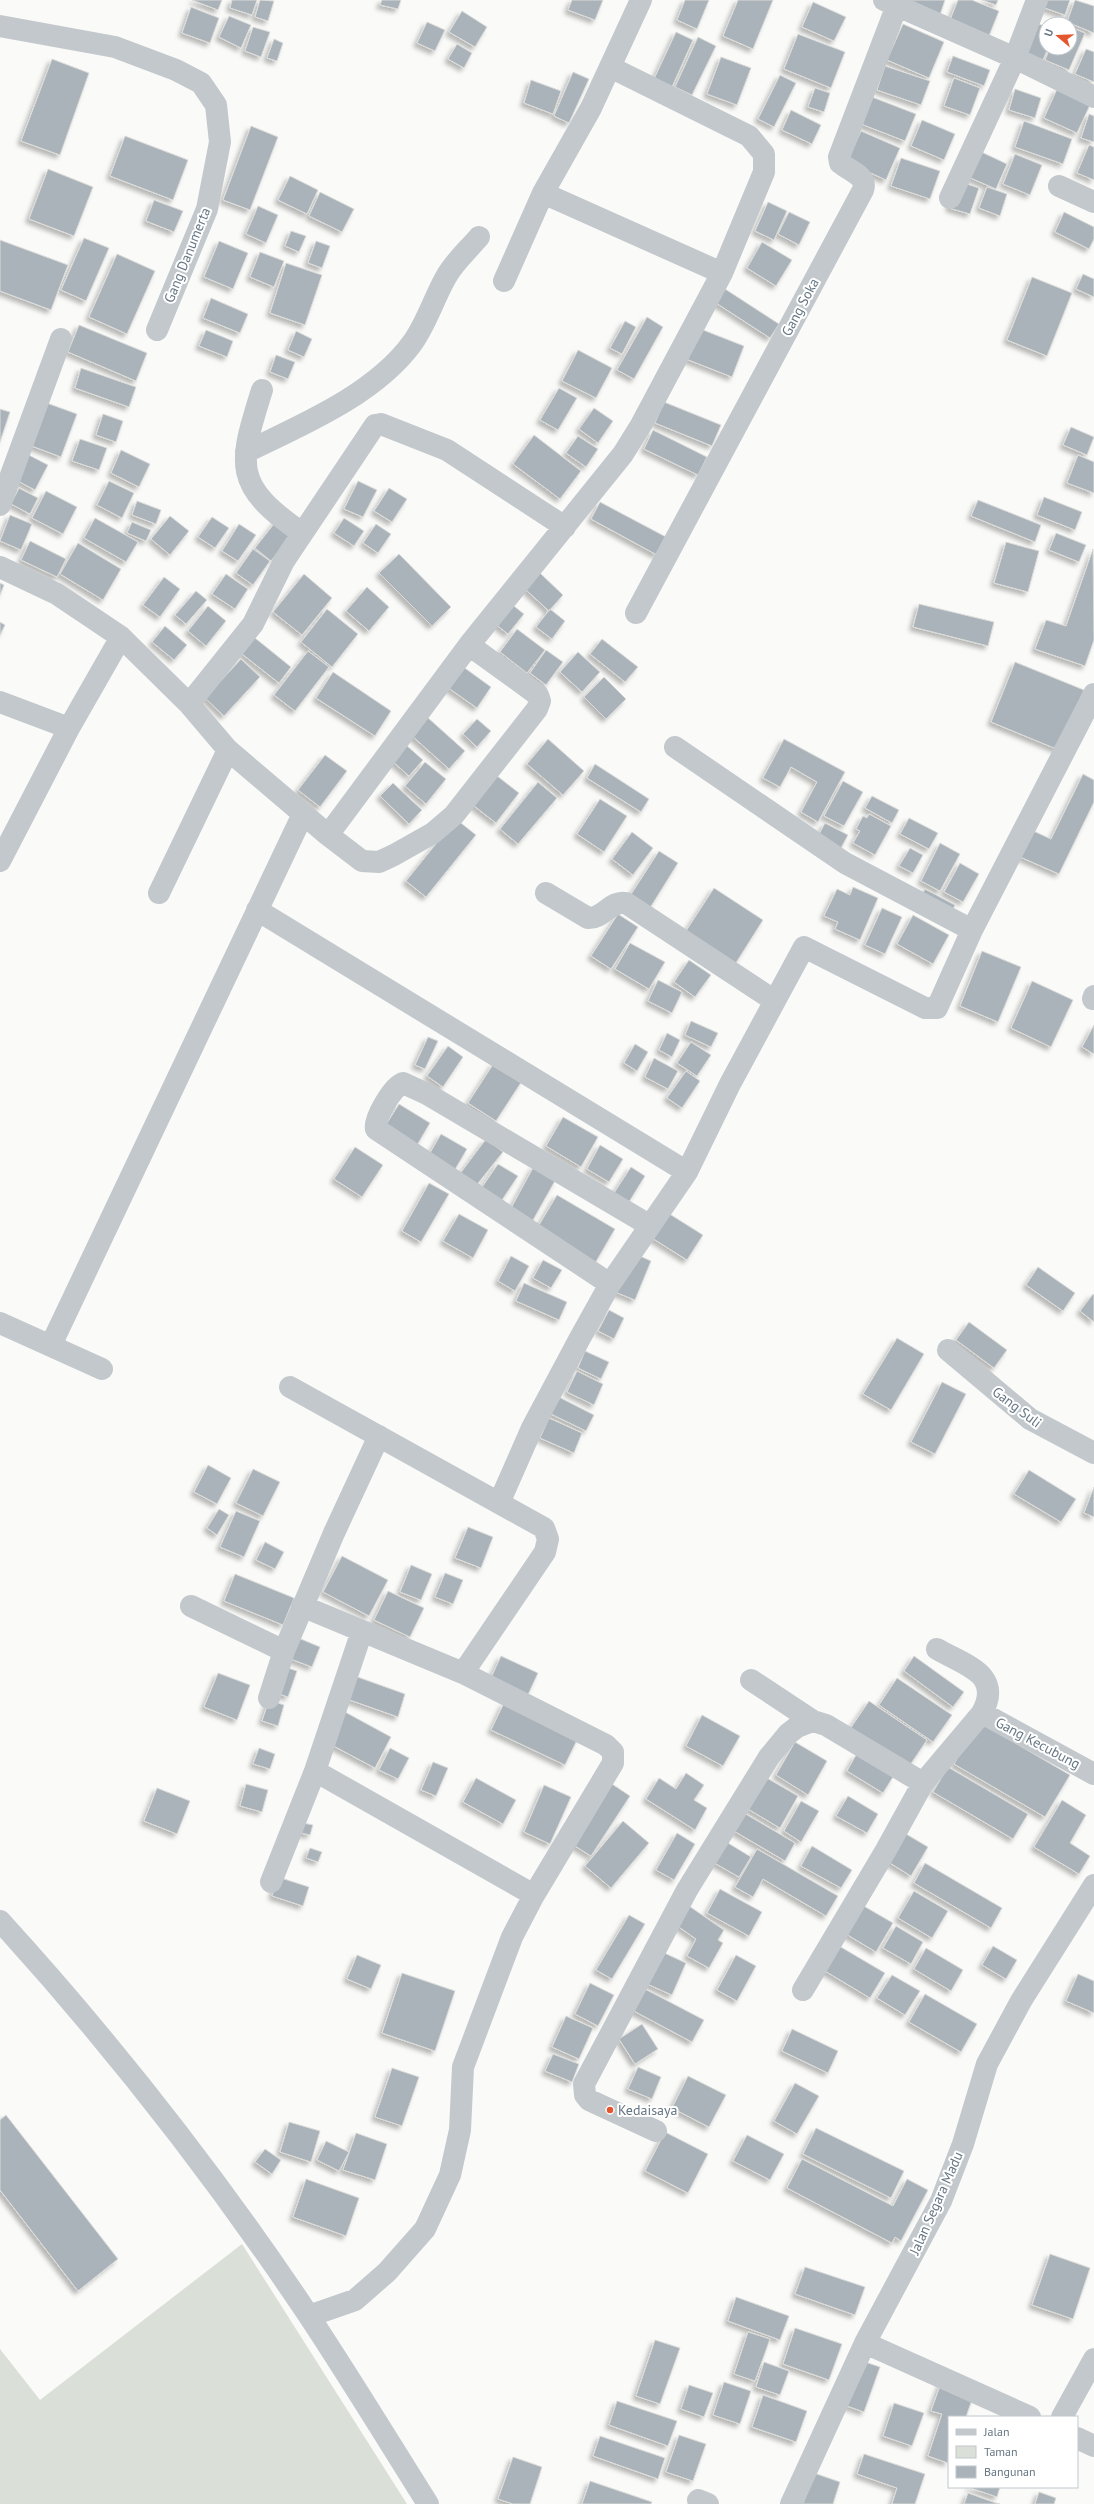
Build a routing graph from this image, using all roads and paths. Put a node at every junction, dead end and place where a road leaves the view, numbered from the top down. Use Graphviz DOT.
graph roads {
  1 [pos="641,0"];
  2 [pos="1037,0"];
  3 [pos="893,2"];
  4 [pos="0,26"];
  5 [pos="1015,58"];
  6 [pos="610,67"];
  7 [pos="1094,97"];
  8 [pos="1059,186"];
  9 [pos="543,193"];
  10 [pos="950,198"];
  11 [pos="1094,202"];
  12 [pos="479,237"];
  13 [pos="722,273"];
  14 [pos="504,281"];
  15 [pos="157,330"];
  16 [pos="61,339"];
  17 [pos="262,390"];
  18 [pos="246,452"];
  19 [pos="0,505"];
  20 [pos="565,527"];
  21 [pos="302,533"];
  22 [pos="0,567"];
  23 [pos="636,613"];
  24 [pos="121,637"];
  25 [pos="469,645"];
  26 [pos="1094,694"];
  27 [pos="0,702"];
  28 [pos="189,704"];
  29 [pos="69,728"];
  30 [pos="675,747"];
  31 [pos="228,750"];
  32 [pos="303,814"];
  33 [pos="328,835"];
  34 [pos="0,861"];
  35 [pos="159,893"];
  36 [pos="546,893"];
  37 [pos="257,910"];
  38 [pos="972,930"];
  39 [pos="775,1001"];
  40 [pos="687,1172"];
  41 [pos="649,1225"];
  42 [pos="610,1284"];
  43 [pos="0,1323"];
  44 [pos="51,1345"];
  45 [pos="948,1350"];
  46 [pos="102,1369"];
  47 [pos="290,1387"];
  48 [pos="379,1436"];
  49 [pos="1094,1453"];
  50 [pos="499,1503"];
  51 [pos="191,1606"];
  52 [pos="302,1606"];
  53 [pos="362,1631"];
  54 [pos="937,1649"];
  55 [pos="284,1651"];
  56 [pos="463,1674"];
  57 [pos="751,1680"];
  58 [pos="269,1698"];
  59 [pos="982,1713"];
  60 [pos="813,1721"];
  61 [pos="315,1771"];
  62 [pos="1094,1774"];
  63 [pos="923,1783"];
  64 [pos="271,1882"];
  65 [pos="1094,1885"];
  66 [pos="534,1895"];
  67 [pos="0,1921"];
  68 [pos="803,1990"];
  69 [pos="656,2131"];
  70 [pos="309,2316"];
  71 [pos="865,2343"];
  72 [pos="1094,2359"];
  73 [pos="1028,2416"];
  74 [pos="1063,2416"];
  75 [pos="1078,2438"];
  76 [pos="1094,2446"];
  77 [pos="428,2504"];
  78 [pos="792,2504"];
  1 -- 6 [label="street"];
  2 -- 5 [label="street"];
  3 -- 5 [label="street"];
  3 -- 23 [label="street, Gang Soka"];
  4 -- 15 [label="street, Gang Danumerta"];
  5 -- 7 [label="street"];
  5 -- 10 [label="street"];
  6 -- 9 [label="street"];
  6 -- 13 [label="street"];
  8 -- 11 [label="street"];
  9 -- 13 [label="street"];
  9 -- 14 [label="street"];
  12 -- 18 [label="street"];
  13 -- 20 [label="street"];
  16 -- 19 [label="street"];
  17 -- 18 [label="street"];
  18 -- 21 [label="street"];
  20 -- 21 [label="street"];
  20 -- 25 [label="street"];
  21 -- 28 [label="street"];
  22 -- 24 [label="street"];
  24 -- 28 [label="street"];
  24 -- 29 [label="street"];
  25 -- 33 [label="street"];
  25 -- 33 [label="street"];
  26 -- 38 [label="street"];
  27 -- 29 [label="street"];
  28 -- 31 [label="street"];
  29 -- 34 [label="street"];
  30 -- 38 [label="street"];
  31 -- 32 [label="street"];
  31 -- 35 [label="street"];
  32 -- 33 [label="street"];
  32 -- 37 [label="street"];
  36 -- 39 [label="street"];
  37 -- 40 [label="street"];
  37 -- 44 [label="street"];
  38 -- 39 [label="street"];
  39 -- 40 [label="street"];
  40 -- 41 [label="street"];
  41 -- 42 [label="street"];
  41 -- 42 [label="street"];
  42 -- 50 [label="street"];
  43 -- 44 [label="street"];
  44 -- 46 [label="street"];
  45 -- 49 [label="street, Gang Suli"];
  47 -- 48 [label="street"];
  48 -- 50 [label="street"];
  48 -- 52 [label="street"];
  50 -- 56 [label="street"];
  51 -- 55 [label="street"];
  52 -- 53 [label="street"];
  52 -- 55 [label="street"];
  53 -- 56 [label="street"];
  53 -- 61 [label="street"];
  54 -- 59 [label="street"];
  55 -- 58 [label="street"];
  56 -- 66 [label="street"];
  57 -- 60 [label="street"];
  59 -- 62 [label="street, Gang Kecubung"];
  59 -- 63 [label="street"];
  60 -- 63 [label="street"];
  60 -- 69 [label="street"];
  61 -- 64 [label="street"];
  61 -- 66 [label="street"];
  63 -- 68 [label="street"];
  65 -- 71 [label="street, Jalan Segara Madu"];
  66 -- 70 [label="street"];
  67 -- 70 [label="street"];
  70 -- 77 [label="street"];
  71 -- 73 [label="street"];
  71 -- 78 [label="street, Jalan Segara Madu"];
  72 -- 74 [label="street"];
  75 -- 76 [label="street"];
}
